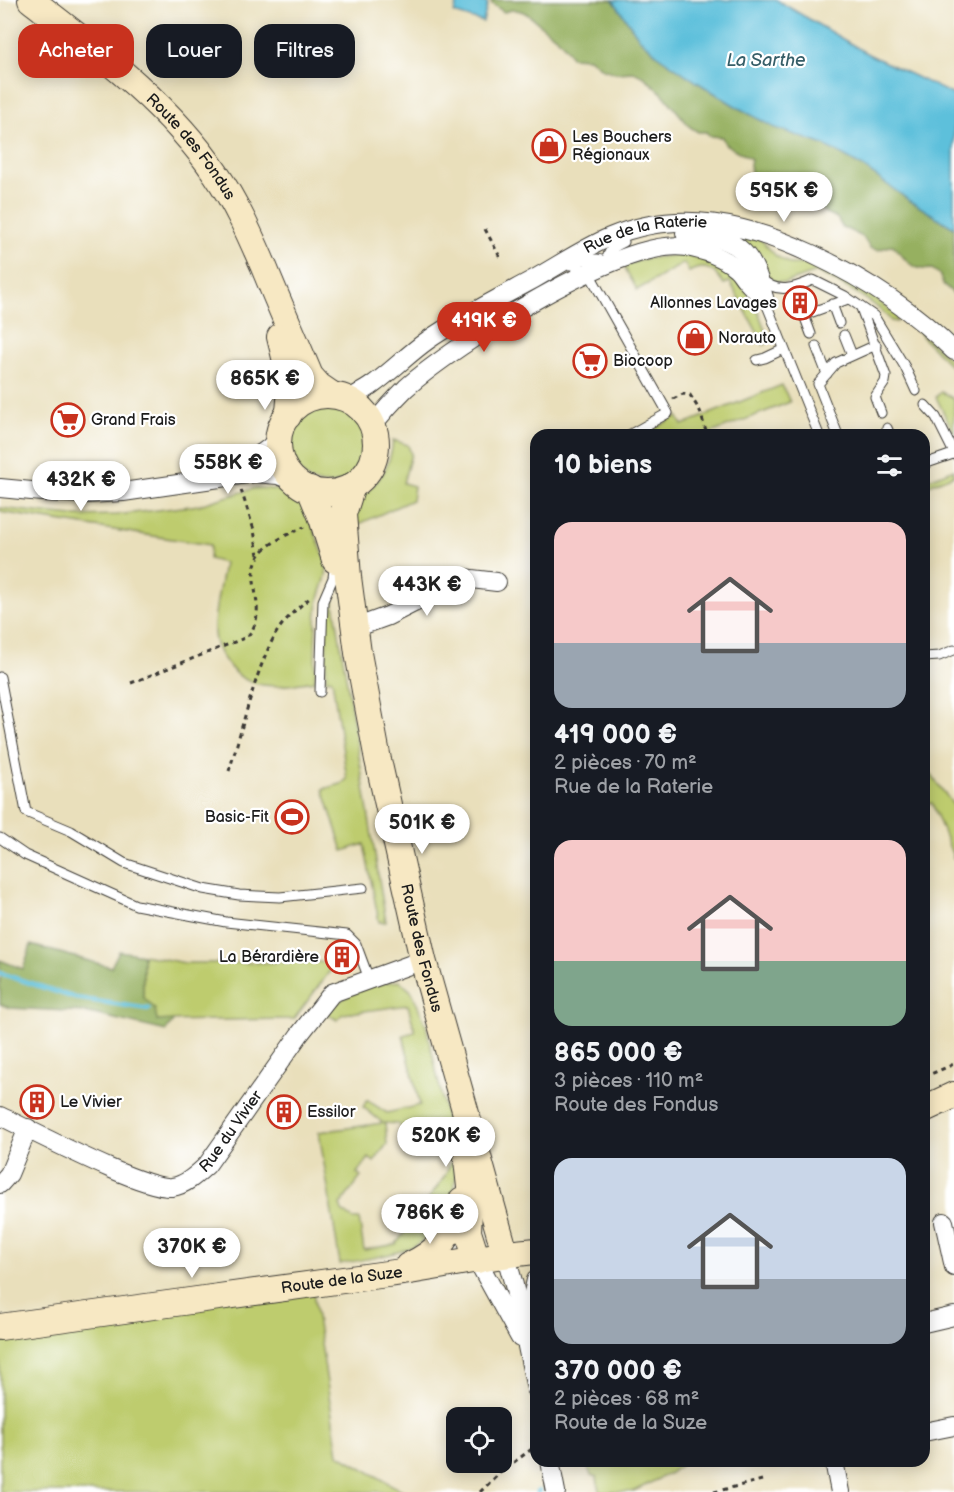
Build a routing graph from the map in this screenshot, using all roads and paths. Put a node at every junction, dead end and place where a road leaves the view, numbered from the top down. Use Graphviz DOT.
graph roads {
  1 [pos="31,0"];
  2 [pos="485,229"];
  3 [pos="501,259"];
  4 [pos="597,261"];
  5 [pos="561,264"];
  6 [pos="264,270"];
  7 [pos="759,276"];
  8 [pos="787,289"];
  9 [pos="764,298"];
  10 [pos="848,298"];
  11 [pos="792,299"];
  12 [pos="832,304"];
  13 [pos="861,307"];
  14 [pos="839,323"];
  15 [pos="811,334"];
  16 [pos="844,335"];
  17 [pos="876,345"];
  18 [pos="816,346"];
  19 [pos="784,349"];
  20 [pos="954,351"];
  21 [pos="852,356"];
  22 [pos="756,360"];
  23 [pos="827,374"];
  24 [pos="916,391"];
  25 [pos="340,398"];
  26 [pos="664,405"];
  27 [pos="925,405"];
  28 [pos="881,413"];
  29 [pos="373,425"];
  30 [pos="284,426"];
  31 [pos="640,429"];
  32 [pos="706,429"];
  33 [pos="817,429"];
  34 [pos="836,429"];
  35 [pos="953,454"];
  36 [pos="930,462"];
  37 [pos="303,485"];
  38 [pos="352,486"];
  39 [pos="0,488"];
  40 [pos="163,488"];
  41 [pos="247,488"];
  42 [pos="312,522"];
  43 [pos="258,557"];
  44 [pos="335,561"];
  45 [pos="497,582"];
  46 [pos="313,596"];
  47 [pos="356,641"];
  48 [pos="954,650"];
  49 [pos="930,657"];
  50 [pos="0,677"];
  51 [pos="131,683"];
  52 [pos="320,692"];
  53 [pos="229,771"];
  54 [pos="0,838"];
  55 [pos="363,888"];
  56 [pos="423,960"];
  57 [pos="369,979"];
  58 [pos="954,1064"];
  59 [pos="452,1065"];
  60 [pos="930,1074"];
  61 [pos="954,1079"];
  62 [pos="930,1089"];
  63 [pos="954,1095"];
  64 [pos="930,1106"];
  65 [pos="0,1116"];
  66 [pos="28,1128"];
  67 [pos="468,1171"];
  68 [pos="0,1184"];
  69 [pos="944,1222"];
  70 [pos="530,1243"];
  71 [pos="530,1251"];
  72 [pos="505,1253"];
  73 [pos="477,1260"];
  74 [pos="954,1267"];
  75 [pos="390,1274"];
  76 [pos="954,1316"];
  77 [pos="530,1319"];
  78 [pos="930,1322"];
  79 [pos="0,1327"];
  80 [pos="528,1353"];
  81 [pos="530,1362"];
  82 [pos="954,1426"];
  83 [pos="930,1431"];
  84 [pos="530,1450"];
  85 [pos="551,1467"];
  86 [pos="835,1467"];
  87 [pos="766,1479"];
  88 [pos="480,1492"];
  89 [pos="556,1492"];
  90 [pos="714,1492"];
  91 [pos="840,1492"];
  1 -- 6 [label="street, Route des Fondus"];
  2 -- 3 [label="path"];
  4 -- 5 [label="lane"];
  4 -- 7 [label="street, Rue de la Raterie"];
  4 -- 9 [label="street, Rue de la Raterie"];
  4 -- 26 [label="lane"];
  4 -- 29 [label="street, Rue de la Raterie"];
  5 -- 20 [label="street, Rue de la Raterie"];
  5 -- 25 [label="street, Rue de la Raterie"];
  6 -- 25 [label="street, Route des Fondus"];
  6 -- 30 [label="street, Route des Fondus"];
  7 -- 8 [label="lane"];
  7 -- 9 [label="street, Rue de la Raterie"];
  8 -- 10 [label="lane"];
  8 -- 11 [label="lane"];
  9 -- 19 [label="lane"];
  10 -- 12 [label="lane"];
  10 -- 13 [label="lane"];
  12 -- 14 [label="lane"];
  12 -- 15 [label="lane"];
  13 -- 17 [label="lane"];
  13 -- 24 [label="lane"];
  16 -- 21 [label="lane"];
  17 -- 21 [label="lane"];
  17 -- 28 [label="lane"];
  18 -- 23 [label="lane"];
  19 -- 22 [label="lane"];
  19 -- 33 [label="lane"];
  21 -- 23 [label="lane"];
  23 -- 34 [label="lane"];
  25 -- 29 [label="street"];
  25 -- 30 [label="street"];
  26 -- 31 [label="lane"];
  26 -- 32 [label="path"];
  27 -- 35 [label="lane"];
  29 -- 38 [label="street"];
  30 -- 37 [label="street"];
  30 -- 40 [label="street"];
  35 -- 36 [label="lane"];
  37 -- 38 [label="street"];
  37 -- 40 [label="street"];
  37 -- 44 [label="street, Route des Fondus"];
  38 -- 47 [label="street, Route des Fondus"];
  39 -- 40 [label="street"];
  41 -- 43 [label="path"];
  42 -- 43 [label="path"];
  43 -- 51 [label="path"];
  44 -- 47 [label="street, Route des Fondus"];
  44 -- 52 [label="lane"];
  45 -- 47 [label="street"];
  46 -- 53 [label="path"];
  47 -- 56 [label="street, Route des Fondus"];
  48 -- 49 [label="lane"];
  50 -- 55 [label="lane"];
  54 -- 57 [label="lane"];
  56 -- 57 [label="street, Rue du Vivier"];
  56 -- 59 [label="street, Route des Fondus"];
  57 -- 66 [label="street, Rue du Vivier"];
  58 -- 60 [label="path"];
  59 -- 67 [label="street, Route des Fondus"];
  59 -- 72 [label="street, Route des Fondus"];
  61 -- 62 [label="street"];
  63 -- 64 [label="street"];
  65 -- 66 [label="street, Rue du Vivier"];
  66 -- 68 [label="street"];
  67 -- 73 [label="street, Route des Fondus"];
  67 -- 75 [label="street, Route des Fondus"];
  69 -- 74 [label="street"];
  70 -- 72 [label="street, Route de la Suze"];
  71 -- 72 [label="street, Route de la Suze"];
  72 -- 73 [label="street, Route de la Suze"];
  72 -- 80 [label="street"];
  73 -- 75 [label="street, Route de la Suze"];
  73 -- 80 [label="street"];
  75 -- 79 [label="street, Route de la Suze"];
  76 -- 78 [label="street"];
  77 -- 80 [label="street"];
  80 -- 81 [label="street"];
  82 -- 83 [label="street"];
  84 -- 88 [label="path"];
  85 -- 89 [label="street"];
  86 -- 91 [label="street"];
  87 -- 90 [label="path"];
}
